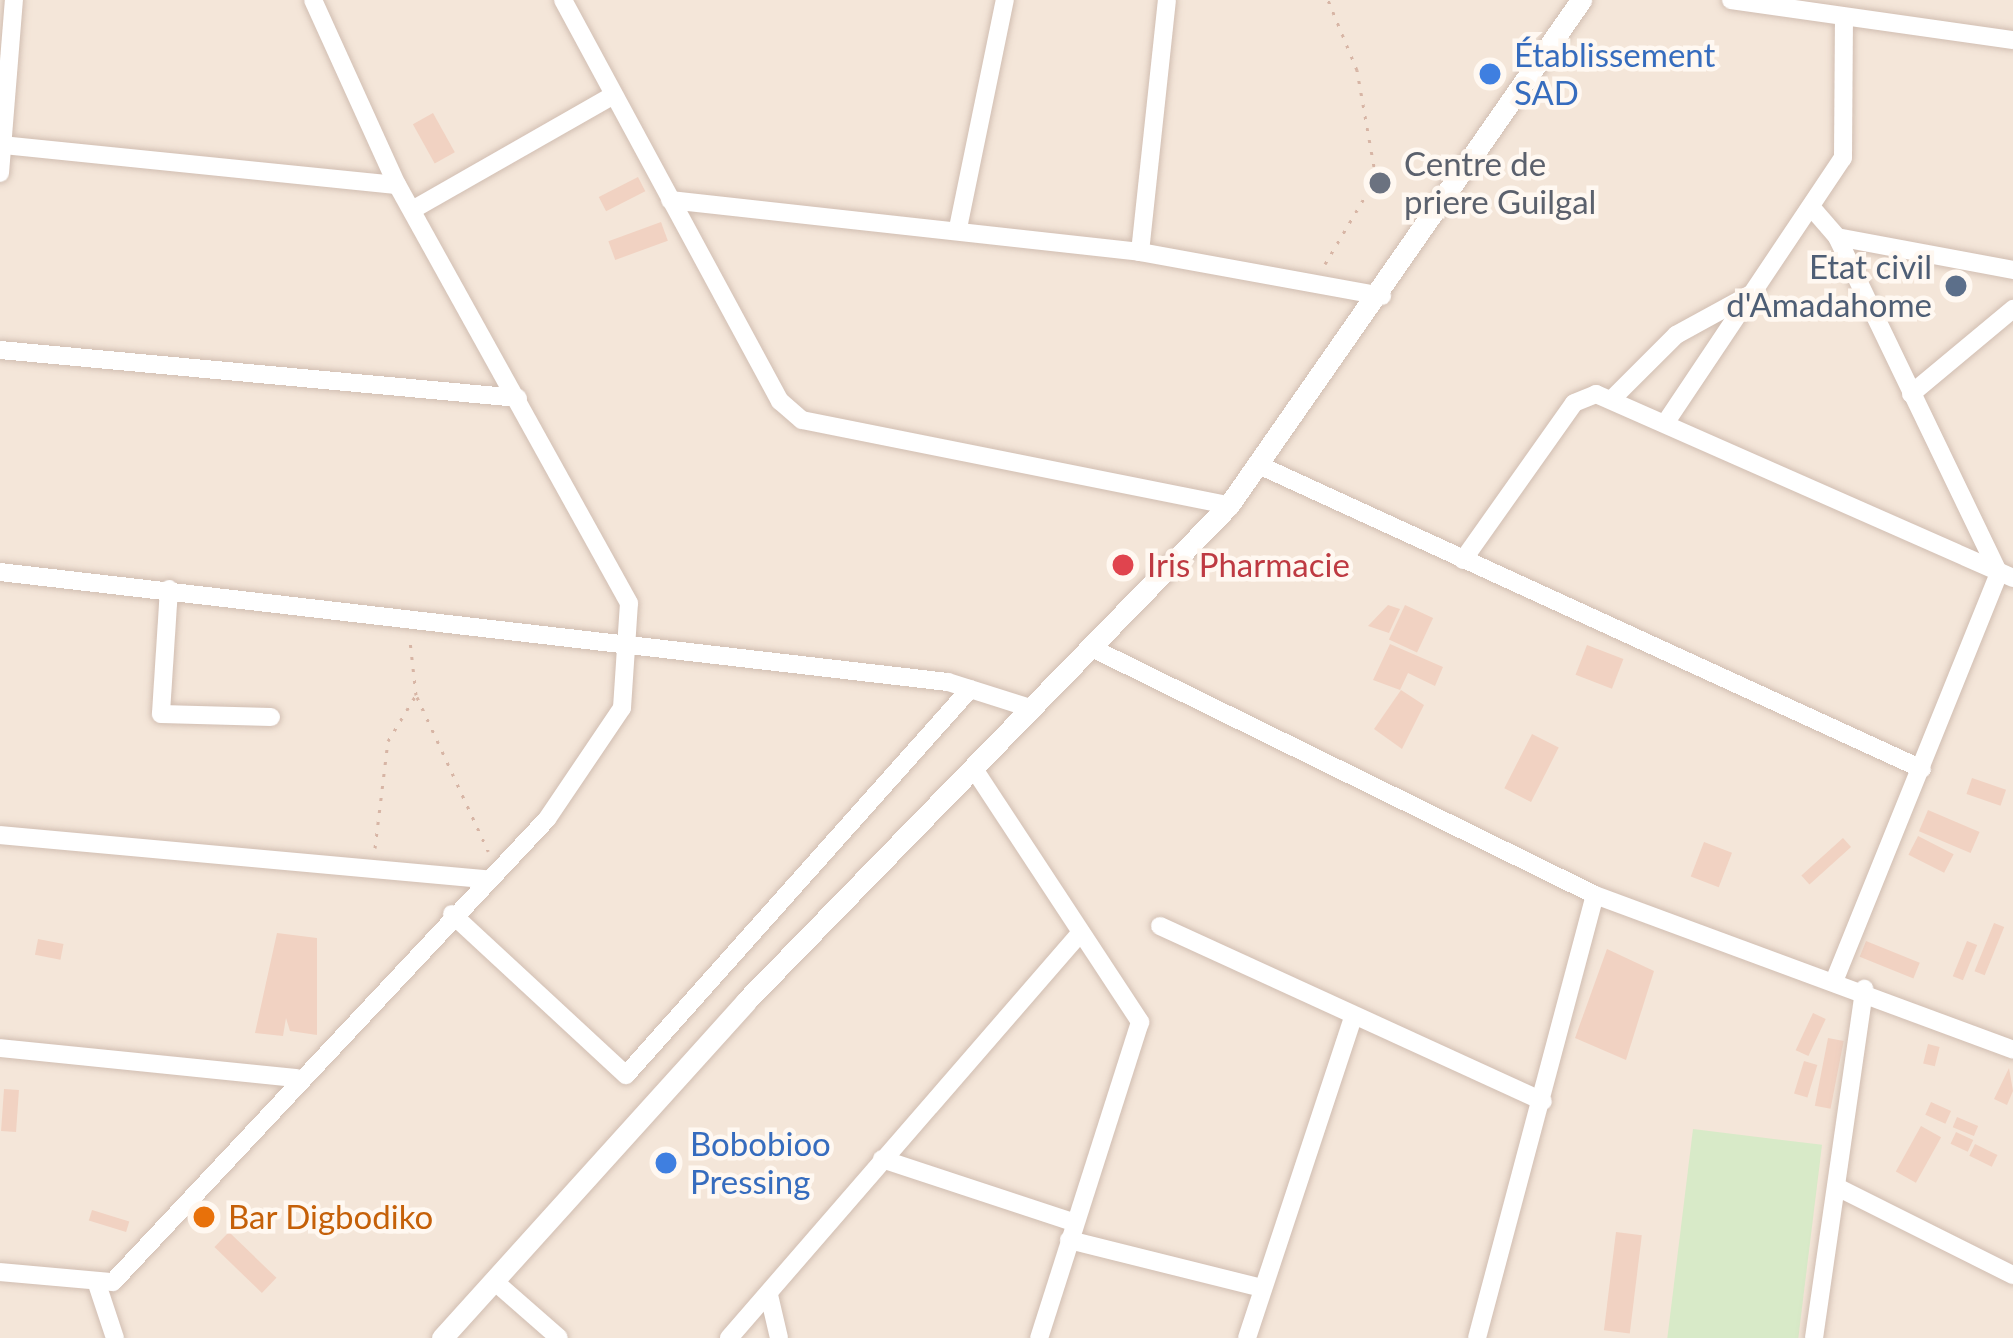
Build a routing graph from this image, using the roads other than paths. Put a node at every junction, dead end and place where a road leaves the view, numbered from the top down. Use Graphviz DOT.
graph roads {
  1 [pos="14,0"];
  2 [pos="314,0"];
  3 [pos="562,0"];
  4 [pos="1005,0"];
  5 [pos="1167,0"];
  6 [pos="1581,0"];
  7 [pos="1731,0"];
  8 [pos="1844,19"];
  9 [pos="6,21"];
  10 [pos="2013,40"];
  11 [pos="612,96"];
  12 [pos="3,145"];
  13 [pos="0,173"];
  14 [pos="397,184"];
  15 [pos="670,200"];
  16 [pos="1812,208"];
  17 [pos="412,210"];
  18 [pos="958,228"];
  19 [pos="1837,237"];
  20 [pos="1141,252"];
  21 [pos="2013,270"];
  22 [pos="1754,293"];
  23 [pos="1382,296"];
  24 [pos="2013,309"];
  25 [pos="0,350"];
  26 [pos="1911,394"];
  27 [pos="1614,397"];
  28 [pos="518,398"];
  29 [pos="1668,419"];
  30 [pos="1262,466"];
  31 [pos="1229,505"];
  32 [pos="1463,560"];
  33 [pos="0,572"];
  34 [pos="2006,576"];
  35 [pos="169,590"];
  36 [pos="634,643"];
  37 [pos="1094,649"];
  38 [pos="970,688"];
  39 [pos="1033,709"];
  40 [pos="271,718"];
  41 [pos="974,769"];
  42 [pos="1922,769"];
  43 [pos="0,835"];
  44 [pos="493,875"];
  45 [pos="1594,896"];
  46 [pos="452,914"];
  47 [pos="1160,926"];
  48 [pos="1081,932"];
  49 [pos="1835,979"];
  50 [pos="1864,989"];
  51 [pos="1352,1021"];
  52 [pos="0,1048"];
  53 [pos="2013,1050"];
  54 [pos="296,1078"];
  55 [pos="1543,1101"];
  56 [pos="882,1159"];
  57 [pos="1837,1187"];
  58 [pos="1072,1232"];
  59 [pos="0,1272"];
  60 [pos="2013,1275"];
  61 [pos="494,1282"];
  62 [pos="98,1287"];
  63 [pos="1258,1287"];
  64 [pos="769,1295"];
  65 [pos="115,1338"];
  66 [pos="442,1338"];
  67 [pos="559,1338"];
  68 [pos="729,1338"];
  69 [pos="779,1338"];
  70 [pos="1040,1338"];
  71 [pos="1246,1338"];
  72 [pos="1477,1338"];
  73 [pos="1814,1338"];
  1 -- 9 [label="street"];
  2 -- 14 [label="street"];
  3 -- 11 [label="street"];
  4 -- 18 [label="street"];
  5 -- 20 [label="street"];
  6 -- 23 [label="street"];
  7 -- 8 [label="street"];
  8 -- 10 [label="street"];
  8 -- 16 [label="street"];
  9 -- 12 [label="street"];
  11 -- 15 [label="street"];
  11 -- 17 [label="street"];
  12 -- 13 [label="street"];
  12 -- 14 [label="street"];
  14 -- 17 [label="street"];
  15 -- 18 [label="street"];
  15 -- 31 [label="street"];
  16 -- 19 [label="street"];
  16 -- 22 [label="street"];
  17 -- 28 [label="street"];
  18 -- 20 [label="street"];
  19 -- 21 [label="street"];
  19 -- 26 [label="street"];
  20 -- 23 [label="street"];
  22 -- 27 [label="street"];
  22 -- 29 [label="street"];
  23 -- 30 [label="street"];
  24 -- 26 [label="street"];
  25 -- 28 [label="street"];
  26 -- 34 [label="street"];
  27 -- 29 [label="street"];
  27 -- 32 [label="street"];
  28 -- 36 [label="street"];
  29 -- 34 [label="street"];
  30 -- 31 [label="street"];
  30 -- 32 [label="street"];
  31 -- 37 [label="street"];
  32 -- 42 [label="street"];
  33 -- 35 [label="street"];
  34 -- 42 [label="street"];
  35 -- 36 [label="street"];
  35 -- 40 [label="street"];
  36 -- 38 [label="street"];
  36 -- 44 [label="street"];
  37 -- 39 [label="street"];
  37 -- 45 [label="street"];
  38 -- 39 [label="street"];
  38 -- 46 [label="street"];
  39 -- 41 [label="street"];
  41 -- 48 [label="street"];
  41 -- 61 [label="street"];
  42 -- 49 [label="street"];
  43 -- 44 [label="street"];
  44 -- 46 [label="street"];
  45 -- 49 [label="street"];
  45 -- 55 [label="street"];
  46 -- 54 [label="street"];
  47 -- 51 [label="street"];
  48 -- 56 [label="street"];
  48 -- 58 [label="street"];
  49 -- 50 [label="street"];
  50 -- 53 [label="street"];
  50 -- 57 [label="street"];
  51 -- 55 [label="street"];
  51 -- 63 [label="street"];
  52 -- 54 [label="street"];
  54 -- 62 [label="street"];
  55 -- 72 [label="street"];
  56 -- 58 [label="street"];
  56 -- 64 [label="street"];
  57 -- 60 [label="street"];
  57 -- 73 [label="street"];
  58 -- 63 [label="street"];
  58 -- 70 [label="street"];
  59 -- 62 [label="street"];
  61 -- 66 [label="street"];
  61 -- 67 [label="street"];
  62 -- 65 [label="street"];
  63 -- 71 [label="street"];
  64 -- 68 [label="street"];
  64 -- 69 [label="street"];
}
